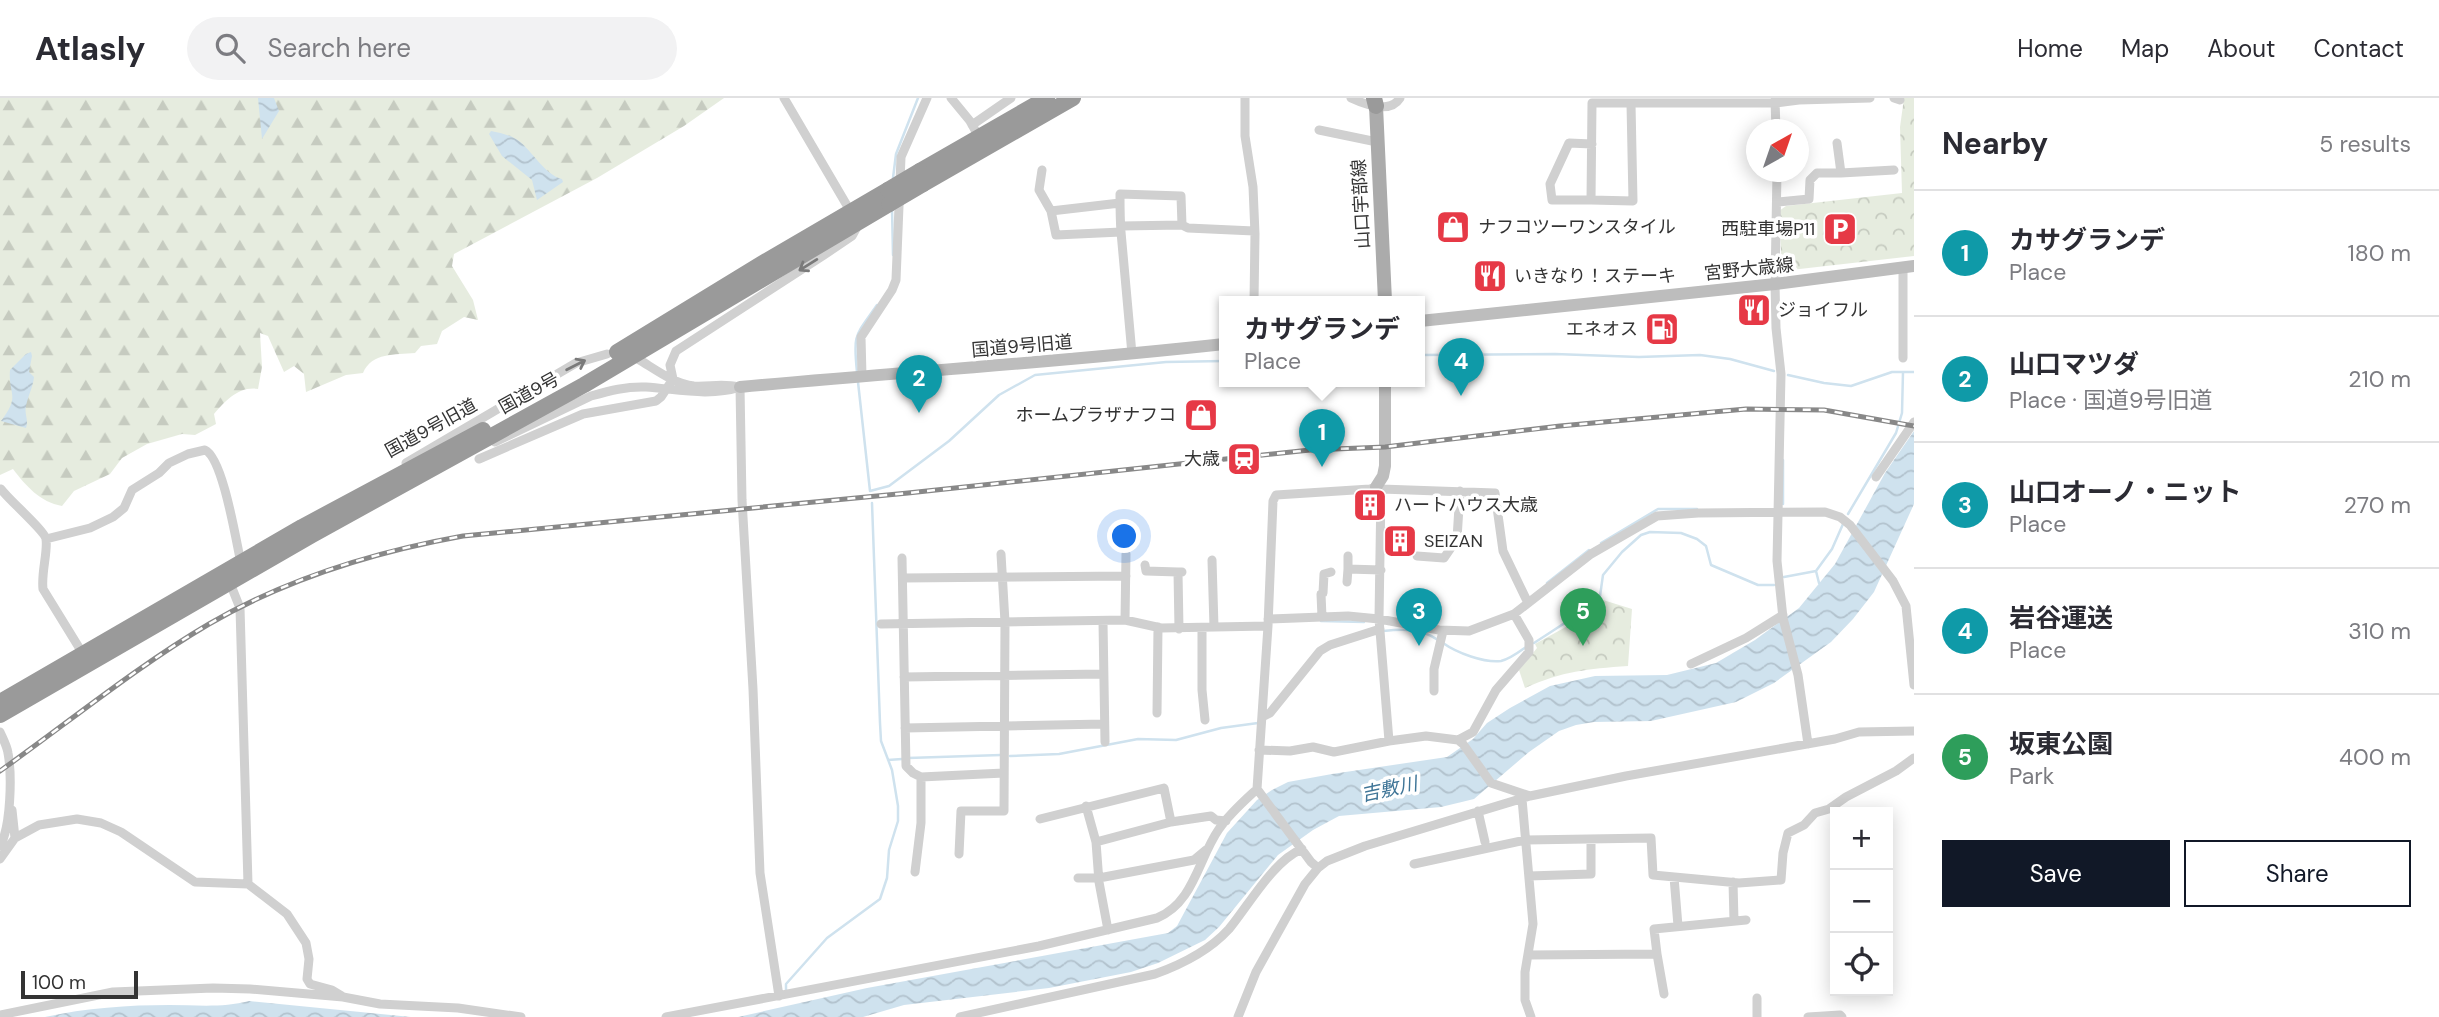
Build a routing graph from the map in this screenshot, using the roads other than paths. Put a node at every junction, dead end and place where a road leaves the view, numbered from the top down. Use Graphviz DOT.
graph roads {
  1 [pos="927,98"];
  2 [pos="951,98"];
  3 [pos="1011,98"];
  4 [pos="1047,98"];
  5 [pos="1073,98"];
  6 [pos="1245,98"];
  7 [pos="1351,98"];
  8 [pos="1400,98"];
  9 [pos="1870,98"];
  10 [pos="1799,99"];
  11 [pos="789,100"];
  12 [pos="1775,100"];
  13 [pos="1376,101"];
  14 [pos="1631,104"];
  15 [pos="1776,119"];
  16 [pos="1319,130"];
  17 [pos="976,131"];
  18 [pos="1377,142"];
  19 [pos="1837,143"];
  20 [pos="1592,144"];
  21 [pos="1042,170"];
  22 [pos="1894,170"];
  23 [pos="1841,173"];
  24 [pos="922,178"];
  25 [pos="1777,182"];
  26 [pos="1591,200"];
  27 [pos="1778,202"];
  28 [pos="1120,203"];
  29 [pos="1051,211"];
  30 [pos="854,217"];
  31 [pos="1182,225"];
  32 [pos="1121,229"];
  33 [pos="1254,231"];
  34 [pos="1908,267"];
  35 [pos="1775,284"];
  36 [pos="1254,296"];
  37 [pos="1385,296"];
  38 [pos="1425,320"];
  39 [pos="1219,345"];
  40 [pos="607,354"];
  41 [pos="1132,354"];
  42 [pos="1903,358"];
  43 [pos="638,359"];
  44 [pos="862,376"];
  45 [pos="673,379"];
  46 [pos="740,387"];
  47 [pos="1385,387"];
  48 [pos="666,390"];
  49 [pos="1914,422"];
  50 [pos="472,455"];
  51 [pos="1876,477"];
  52 [pos="1378,488"];
  53 [pos="1,489"];
  54 [pos="1460,491"];
  55 [pos="350,500"];
  56 [pos="1778,514"];
  57 [pos="46,539"];
  58 [pos="1001,554"];
  59 [pos="1126,554"];
  60 [pos="1348,556"];
  61 [pos="1417,556"];
  62 [pos="902,558"];
  63 [pos="1212,559"];
  64 [pos="241,563"];
  65 [pos="1348,569"];
  66 [pos="1381,570"];
  67 [pos="1145,571"];
  68 [pos="1331,572"];
  69 [pos="1003,576"];
  70 [pos="1126,576"];
  71 [pos="903,578"];
  72 [pos="1346,582"];
  73 [pos="230,583"];
  74 [pos="1528,603"];
  75 [pos="1910,604"];
  76 [pos="1514,614"];
  77 [pos="1783,616"];
  78 [pos="1322,617"];
  79 [pos="1125,620"];
  80 [pos="1005,622"];
  81 [pos="1103,622"];
  82 [pos="1268,622"];
  83 [pos="881,624"];
  84 [pos="903,624"];
  85 [pos="1379,624"];
  86 [pos="1157,627"];
  87 [pos="1214,627"];
  88 [pos="1202,628"];
  89 [pos="1179,629"];
  90 [pos="1443,631"];
  91 [pos="83,654"];
  92 [pos="1691,664"];
  93 [pos="1103,674"];
  94 [pos="1004,675"];
  95 [pos="904,677"];
  96 [pos="1914,685"];
  97 [pos="1434,691"];
  98 [pos="0,702"];
  99 [pos="1157,713"];
  100 [pos="0,715"];
  101 [pos="1262,717"];
  102 [pos="1205,720"];
  103 [pos="1104,724"];
  104 [pos="1006,726"];
  105 [pos="905,728"];
  106 [pos="1914,731"];
  107 [pos="0,732"];
  108 [pos="1390,741"];
  109 [pos="1105,742"];
  110 [pos="1460,742"];
  111 [pos="1808,744"];
  112 [pos="1259,750"];
  113 [pos="1914,760"];
  114 [pos="1004,774"];
  115 [pos="921,776"];
  116 [pos="1259,792"];
  117 [pos="1526,798"];
  118 [pos="8,802"];
  119 [pos="1086,806"];
  120 [pos="1479,811"];
  121 [pos="1040,819"];
  122 [pos="1226,821"];
  123 [pos="1171,822"];
  124 [pos="15,838"];
  125 [pos="1591,839"];
  126 [pos="1526,840"];
  127 [pos="1096,842"];
  128 [pos="1485,842"];
  129 [pos="0,846"];
  130 [pos="1210,847"];
  131 [pos="1301,849"];
  132 [pos="959,854"];
  133 [pos="0,859"];
  134 [pos="1414,864"];
  135 [pos="1318,868"];
  136 [pos="915,872"];
  137 [pos="1529,876"];
  138 [pos="1674,877"];
  139 [pos="1079,878"];
  140 [pos="1099,878"];
  141 [pos="1733,882"];
  142 [pos="248,884"];
  143 [pos="1746,920"];
  144 [pos="1734,921"];
  145 [pos="1678,926"];
  146 [pos="1108,930"];
  147 [pos="1657,954"];
  148 [pos="1528,955"];
  149 [pos="1664,994"];
  150 [pos="780,995"];
  151 [pos="342,998"];
  152 [pos="1757,998"];
  153 [pos="0,1015"];
  154 [pos="521,1017"];
  155 [pos="666,1017"];
  156 [pos="960,1017"];
  157 [pos="1238,1017"];
  158 [pos="1531,1017"];
  159 [pos="1757,1017"];
  160 [pos="1808,1017"];
  161 [pos="1842,1017"];
  1 -- 44 [label="street"];
  2 -- 17 [label="street"];
  3 -- 17 [label="street"];
  4 -- 17 [label="highway, 国道9号"];
  5 -- 24 [label="highway, 国道9号"];
  6 -- 33 [label="street"];
  7 -- 13 [label="street"];
  8 -- 13 [label="street"];
  9 -- 10 [label="street"];
  10 -- 12 [label="street"];
  11 -- 30 [label="street"];
  12 -- 14 [label="street"];
  12 -- 15 [label="street"];
  13 -- 18 [label="main road, 山口宇部線"];
  14 -- 20 [label="street"];
  14 -- 26 [label="street"];
  16 -- 18 [label="street"];
  17 -- 24 [label="highway, 国道9号"];
  18 -- 37 [label="main road, 山口宇部線"];
  19 -- 23 [label="street"];
  20 -- 26 [label="street"];
  20 -- 26 [label="street"];
  21 -- 29 [label="street"];
  22 -- 23 [label="street"];
  23 -- 27 [label="street"];
  24 -- 30 [label="highway, 国道9号, bridge"];
  25 -- 27 [label="street"];
  27 -- 35 [label="street"];
  28 -- 29 [label="street"];
  28 -- 31 [label="street"];
  28 -- 32 [label="street"];
  29 -- 32 [label="street"];
  30 -- 45 [label="street, one-way"];
  30 -- 50 [label="highway, 国道9号"];
  30 -- 55 [label="highway, 国道9号"];
  31 -- 32 [label="street"];
  31 -- 33 [label="street"];
  32 -- 41 [label="street"];
  33 -- 36 [label="street"];
  34 -- 35 [label="street, 宮野大歳線"];
  34 -- 42 [label="street"];
  35 -- 38 [label="street, 宮野大歳線"];
  35 -- 56 [label="street"];
  39 -- 41 [label="street, 国道9号旧道"];
  55 -- 40 [label="street, 国道9号旧道, one-way"];
  41 -- 44 [label="street, 国道9号旧道"];
  43 -- 45 [label="street, 国道9号旧道"];
  44 -- 46 [label="street, 国道9号旧道"];
  45 -- 46 [label="street, 国道9号旧道"];
  45 -- 48 [label="street"];
  46 -- 48 [label="street, 国道9号旧道"];
  46 -- 150 [label="street"];
  47 -- 52 [label="street"];
  48 -- 50 [label="street"];
  48 -- 50 [label="street, 国道9号旧道"];
  49 -- 51 [label="street"];
  50 -- 73 [label="highway, 国道9号"];
  52 -- 54 [label="street"];
  52 -- 66 [label="street"];
  52 -- 82 [label="street"];
  53 -- 57 [label="street"];
  54 -- 61 [label="street"];
  54 -- 74 [label="street"];
  55 -- 64 [label="highway, 国道9号"];
  56 -- 74 [label="street"];
  56 -- 75 [label="street"];
  56 -- 77 [label="street"];
  57 -- 64 [label="street"];
  57 -- 91 [label="street"];
  58 -- 69 [label="street"];
  59 -- 70 [label="street"];
  60 -- 65 [label="street"];
  62 -- 71 [label="street"];
  63 -- 87 [label="street"];
  64 -- 91 [label="highway, 国道9号"];
  65 -- 66 [label="street"];
  65 -- 72 [label="street"];
  66 -- 85 [label="street"];
  67 -- 89 [label="street"];
  68 -- 78 [label="street"];
  69 -- 70 [label="street"];
  69 -- 71 [label="street"];
  69 -- 80 [label="street"];
  70 -- 79 [label="street"];
  71 -- 84 [label="street"];
  73 -- 100 [label="highway, 国道9号"];
  73 -- 142 [label="street"];
  74 -- 76 [label="street"];
  75 -- 96 [label="street"];
  76 -- 90 [label="street"];
  76 -- 110 [label="street"];
  77 -- 92 [label="street"];
  77 -- 111 [label="street"];
  78 -- 82 [label="street"];
  78 -- 85 [label="street"];
  79 -- 81 [label="street"];
  79 -- 86 [label="street"];
  80 -- 81 [label="street"];
  80 -- 84 [label="street"];
  80 -- 94 [label="street"];
  81 -- 93 [label="street"];
  82 -- 87 [label="street"];
  82 -- 101 [label="street"];
  83 -- 84 [label="street"];
  84 -- 95 [label="street"];
  85 -- 90 [label="street"];
  85 -- 101 [label="street"];
  85 -- 108 [label="street"];
  86 -- 89 [label="street"];
  86 -- 99 [label="street"];
  87 -- 88 [label="street"];
  88 -- 89 [label="street"];
  88 -- 102 [label="street"];
  90 -- 97 [label="street"];
  91 -- 98 [label="highway, 国道9号"];
  93 -- 94 [label="street"];
  93 -- 103 [label="street"];
  94 -- 95 [label="street"];
  94 -- 104 [label="street"];
  95 -- 105 [label="street"];
  101 -- 112 [label="street"];
  103 -- 104 [label="street"];
  103 -- 109 [label="street"];
  104 -- 105 [label="street"];
  104 -- 114 [label="street"];
  105 -- 115 [label="street"];
  106 -- 111 [label="street"];
  107 -- 118 [label="street"];
  108 -- 110 [label="street"];
  108 -- 112 [label="street"];
  110 -- 117 [label="street"];
  111 -- 117 [label="street"];
  112 -- 116 [label="street"];
  113 -- 141 [label="street"];
  114 -- 115 [label="street"];
  114 -- 132 [label="street"];
  115 -- 136 [label="street"];
  116 -- 122 [label="street"];
  116 -- 131 [label="street"];
  117 -- 120 [label="street"];
  117 -- 126 [label="street"];
  118 -- 124 [label="street"];
  118 -- 129 [label="street"];
  119 -- 121 [label="street"];
  119 -- 123 [label="street"];
  119 -- 127 [label="street"];
  120 -- 128 [label="street"];
  120 -- 135 [label="street"];
  122 -- 123 [label="street"];
  122 -- 130 [label="street"];
  123 -- 127 [label="street"];
  124 -- 133 [label="street"];
  124 -- 142 [label="street"];
  125 -- 126 [label="street"];
  125 -- 137 [label="street"];
  125 -- 138 [label="street"];
  126 -- 134 [label="street"];
  126 -- 137 [label="street"];
  127 -- 140 [label="street"];
  130 -- 140 [label="street"];
  130 -- 146 [label="street"];
  131 -- 135 [label="street"];
  131 -- 156 [label="street"];
  135 -- 157 [label="street"];
  137 -- 148 [label="street"];
  138 -- 141 [label="street"];
  138 -- 145 [label="street"];
  139 -- 140 [label="street"];
  140 -- 146 [label="street"];
  141 -- 144 [label="street"];
  142 -- 151 [label="street"];
  143 -- 144 [label="street"];
  144 -- 145 [label="street"];
  145 -- 147 [label="street"];
  146 -- 150 [label="street"];
  147 -- 148 [label="street"];
  147 -- 149 [label="street"];
  148 -- 158 [label="street"];
  150 -- 155 [label="street"];
  151 -- 153 [label="street"];
  151 -- 154 [label="street"];
  152 -- 159 [label="street"];
  160 -- 161 [label="street"];
}
